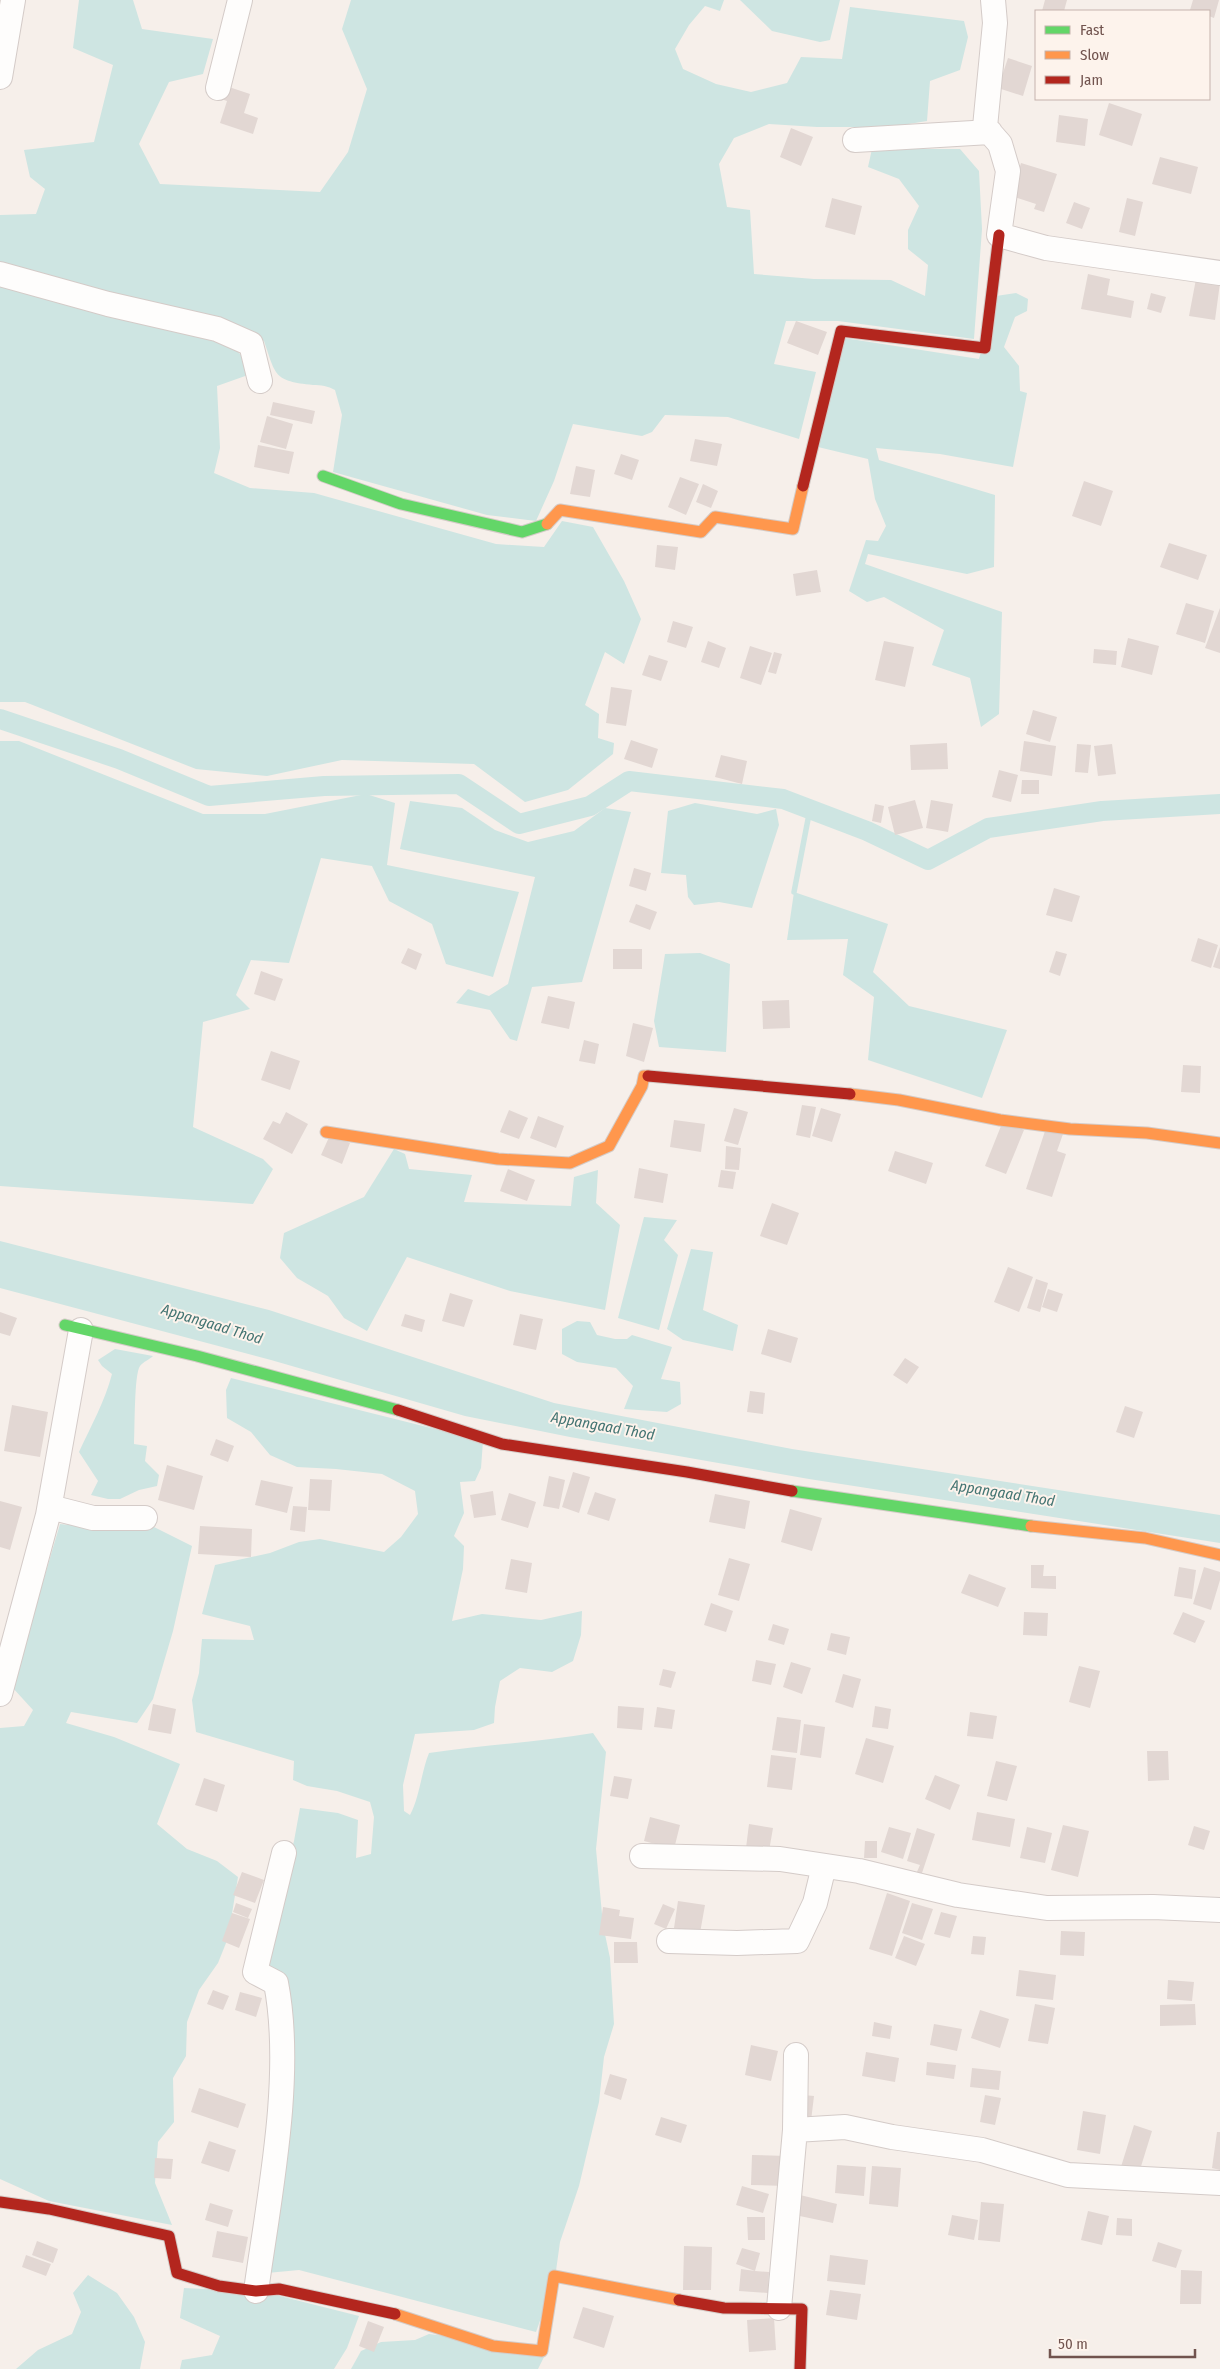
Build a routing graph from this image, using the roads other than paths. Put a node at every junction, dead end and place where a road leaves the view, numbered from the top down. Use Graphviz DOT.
graph roads {
  1 [pos="14,0"];
  2 [pos="240,0"];
  3 [pos="993,0"];
  4 [pos="0,77"];
  5 [pos="218,88"];
  6 [pos="990,132"];
  7 [pos="855,140"];
  8 [pos="1000,235"];
  9 [pos="1220,273"];
  10 [pos="0,274"];
  11 [pos="260,381"];
  12 [pos="323,476"];
  13 [pos="326,1132"];
  14 [pos="1220,1143"];
  15 [pos="73,1328"];
  16 [pos="50,1507"];
  17 [pos="145,1518"];
  18 [pos="1220,1556"];
  19 [pos="0,1694"];
  20 [pos="284,1853"];
  21 [pos="642,1856"];
  22 [pos="824,1866"];
  23 [pos="1220,1910"];
  24 [pos="669,1941"];
  25 [pos="796,2055"];
  26 [pos="795,2130"];
  27 [pos="1220,2183"];
  28 [pos="0,2202"];
  29 [pos="256,2291"];
  30 [pos="779,2308"];
  31 [pos="800,2369"];
  1 -- 4 [label="street"];
  2 -- 5 [label="street"];
  3 -- 6 [label="street"];
  6 -- 7 [label="street"];
  6 -- 8 [label="street"];
  8 -- 9 [label="street"];
  8 -- 12 [label="street"];
  10 -- 11 [label="street"];
  13 -- 14 [label="street"];
  15 -- 16 [label="street"];
  15 -- 18 [label="street"];
  16 -- 17 [label="street"];
  16 -- 19 [label="street"];
  20 -- 29 [label="street"];
  21 -- 22 [label="street"];
  22 -- 23 [label="street"];
  22 -- 24 [label="street"];
  25 -- 26 [label="street"];
  26 -- 27 [label="street"];
  26 -- 30 [label="street"];
  28 -- 29 [label="street"];
  29 -- 30 [label="street"];
  30 -- 31 [label="street"];
}
